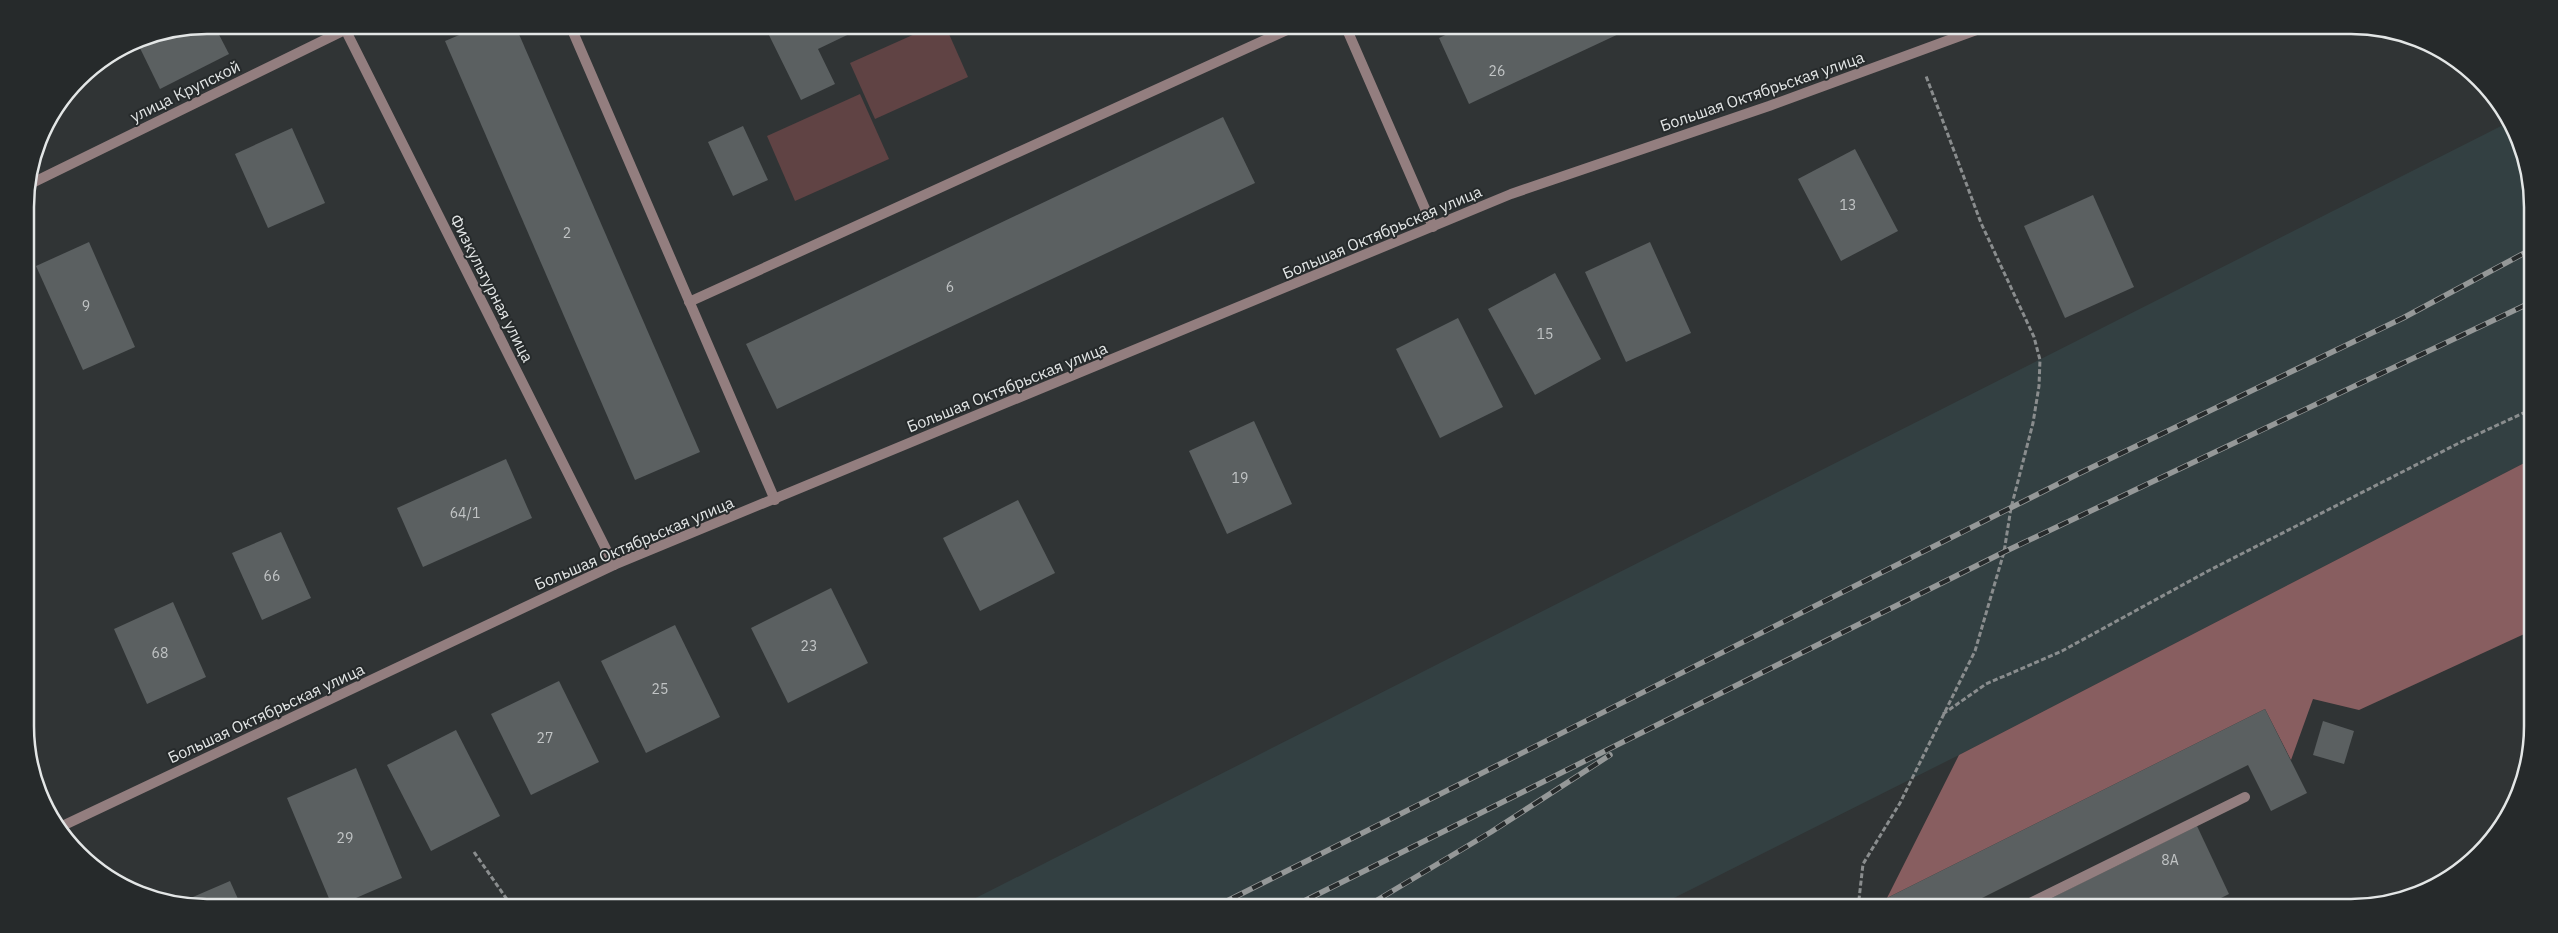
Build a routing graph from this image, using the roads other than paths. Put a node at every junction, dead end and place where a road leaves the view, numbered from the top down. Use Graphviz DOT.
graph roads {
  1 [pos="330,34"];
  2 [pos="348,34"];
  3 [pos="574,34"];
  4 [pos="1278,34"];
  5 [pos="1349,34"];
  6 [pos="1966,34"];
  7 [pos="36,180"];
  8 [pos="1433,227"];
  9 [pos="689,302"];
  10 [pos="774,500"];
  11 [pos="614,565"];
  12 [pos="2245,797"];
  13 [pos="65,825"];
  14 [pos="2038,899"];
  1 -- 7 [label="street, улица Крупской"];
  2 -- 11 [label="street, Физкультурная улица"];
  3 -- 9 [label="street"];
  4 -- 9 [label="street"];
  5 -- 8 [label="street"];
  6 -- 8 [label="street, Большая Октябрьская улица"];
  8 -- 10 [label="street, Большая Октябрьская улица"];
  9 -- 10 [label="street"];
  10 -- 11 [label="street, Большая Октябрьская улица"];
  11 -- 13 [label="street, Большая Октябрьская улица"];
  12 -- 14 [label="street"];
}
